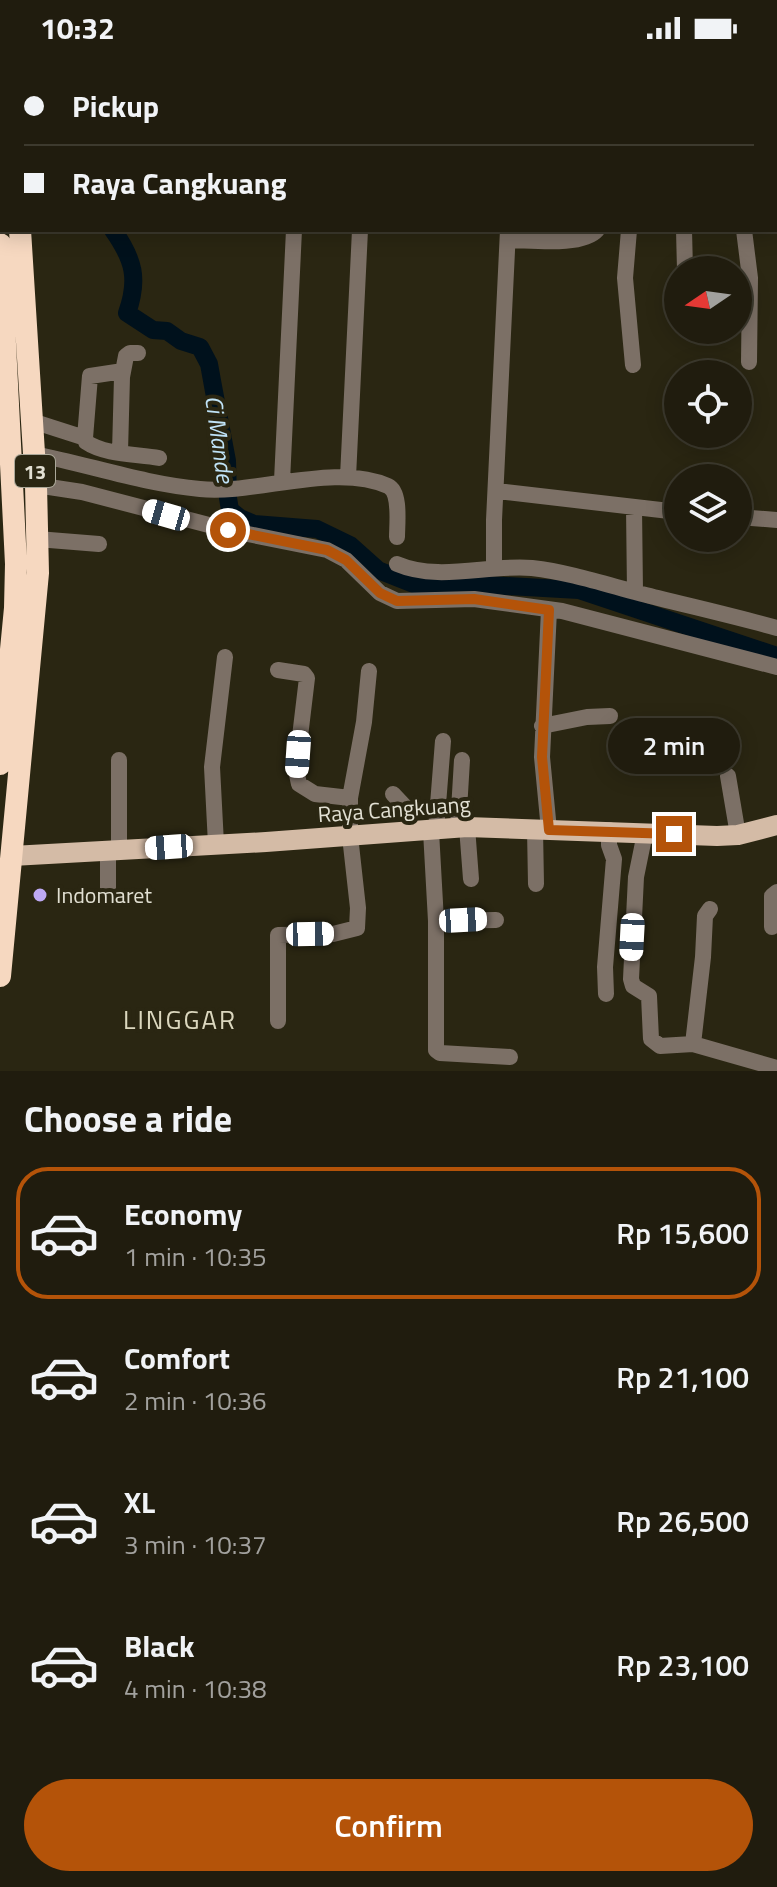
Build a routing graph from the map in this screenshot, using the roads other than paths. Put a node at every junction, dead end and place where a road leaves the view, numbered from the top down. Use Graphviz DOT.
graph roads {
  1 [pos="20,232"];
  2 [pos="294,232"];
  3 [pos="360,232"];
  4 [pos="595,232"];
  5 [pos="629,232"];
  6 [pos="684,232"];
  7 [pos="744,232"];
  8 [pos="508,235"];
  9 [pos="0,244"];
  10 [pos="685,256"];
  11 [pos="2,339"];
  12 [pos="138,353"];
  13 [pos="749,360"];
  14 [pos="633,365"];
  15 [pos="123,371"];
  16 [pos="32,421"];
  17 [pos="85,438"];
  18 [pos="120,452"];
  19 [pos="34,454"];
  20 [pos="159,458"];
  21 [pos="348,477"];
  22 [pos="282,481"];
  23 [pos="36,485"];
  24 [pos="497,491"];
  25 [pos="634,507"];
  26 [pos="664,510"];
  27 [pos="752,518"];
  28 [pos="777,520"];
  29 [pos="397,537"];
  30 [pos="37,539"];
  31 [pos="99,544"];
  32 [pos="8,564"];
  33 [pos="397,564"];
  34 [pos="494,567"];
  35 [pos="636,592"];
  36 [pos="549,610"];
  37 [pos="777,628"];
  38 [pos="6,638"];
  39 [pos="225,657"];
  40 [pos="777,667"];
  41 [pos="278,670"];
  42 [pos="369,671"];
  43 [pos="4,677"];
  44 [pos="610,716"];
  45 [pos="542,726"];
  46 [pos="443,741"];
  47 [pos="0,755"];
  48 [pos="119,760"];
  49 [pos="462,760"];
  50 [pos="728,776"];
  51 [pos="393,794"];
  52 [pos="350,798"];
  53 [pos="777,825"];
  54 [pos="463,827"];
  55 [pos="542,829"];
  56 [pos="609,830"];
  57 [pos="426,831"];
  58 [pos="645,833"];
  59 [pos="738,835"];
  60 [pos="350,836"];
  61 [pos="216,844"];
  62 [pos="113,851"];
  63 [pos="12,856"];
  64 [pos="471,879"];
  65 [pos="536,884"];
  66 [pos="108,888"];
  67 [pos="777,892"];
  68 [pos="426,897"];
  69 [pos="710,909"];
  70 [pos="496,920"];
  71 [pos="436,921"];
  72 [pos="772,927"];
  73 [pos="0,976"];
  74 [pos="606,994"];
  75 [pos="278,1021"];
  76 [pos="693,1044"];
  77 [pos="510,1057"];
  78 [pos="738,1064"];
  79 [pos="777,1068"];
  1 -- 16 [label="highway, 13"];
  2 -- 22 [label="street"];
  3 -- 21 [label="street"];
  4 -- 8 [label="street"];
  5 -- 14 [label="street"];
  6 -- 10 [label="street"];
  7 -- 13 [label="street"];
  8 -- 24 [label="street"];
  9 -- 11 [label="highway, 13"];
  11 -- 32 [label="highway, 13"];
  12 -- 15 [label="street"];
  15 -- 17 [label="street"];
  15 -- 18 [label="street"];
  16 -- 17 [label="street"];
  16 -- 19 [label="highway, 13"];
  17 -- 18 [label="street"];
  18 -- 20 [label="street"];
  19 -- 22 [label="street"];
  19 -- 23 [label="highway, 13"];
  21 -- 22 [label="street"];
  21 -- 29 [label="street"];
  23 -- 30 [label="highway, 13"];
  23 -- 36 [label="street"];
  24 -- 25 [label="street"];
  24 -- 34 [label="street"];
  25 -- 26 [label="street"];
  25 -- 35 [label="street"];
  27 -- 28 [label="street"];
  30 -- 31 [label="street"];
  30 -- 63 [label="highway, 13"];
  32 -- 38 [label="highway, 13"];
  33 -- 34 [label="street"];
  34 -- 35 [label="street"];
  35 -- 37 [label="street"];
  36 -- 40 [label="street"];
  36 -- 45 [label="street"];
  38 -- 43 [label="highway, 13"];
  39 -- 61 [label="street"];
  41 -- 52 [label="street"];
  42 -- 52 [label="street"];
  43 -- 47 [label="highway, 13"];
  44 -- 45 [label="street"];
  45 -- 55 [label="street"];
  46 -- 57 [label="street"];
  48 -- 62 [label="street"];
  49 -- 54 [label="street"];
  50 -- 59 [label="street"];
  51 -- 57 [label="street"];
  52 -- 60 [label="street"];
  53 -- 59 [label="main road, Raya Cangkuang"];
  54 -- 55 [label="main road, Raya Cangkuang"];
  54 -- 57 [label="main road, Raya Cangkuang"];
  54 -- 64 [label="street"];
  55 -- 56 [label="main road, Raya Cangkuang"];
  55 -- 65 [label="street"];
  56 -- 58 [label="main road, Raya Cangkuang"];
  56 -- 74 [label="street"];
  57 -- 60 [label="main road, Raya Cangkuang"];
  57 -- 68 [label="street"];
  57 -- 71 [label="street"];
  58 -- 59 [label="main road, Raya Cangkuang"];
  58 -- 76 [label="street"];
  60 -- 61 [label="main road, Raya Cangkuang"];
  60 -- 75 [label="street"];
  61 -- 62 [label="main road, Raya Cangkuang"];
  62 -- 63 [label="main road, Raya Cangkuang"];
  62 -- 66 [label="street"];
  63 -- 73 [label="highway, 13"];
  67 -- 72 [label="street"];
  69 -- 76 [label="street"];
  70 -- 71 [label="street"];
  71 -- 77 [label="street"];
  76 -- 78 [label="street"];
  78 -- 79 [label="street"];
}
